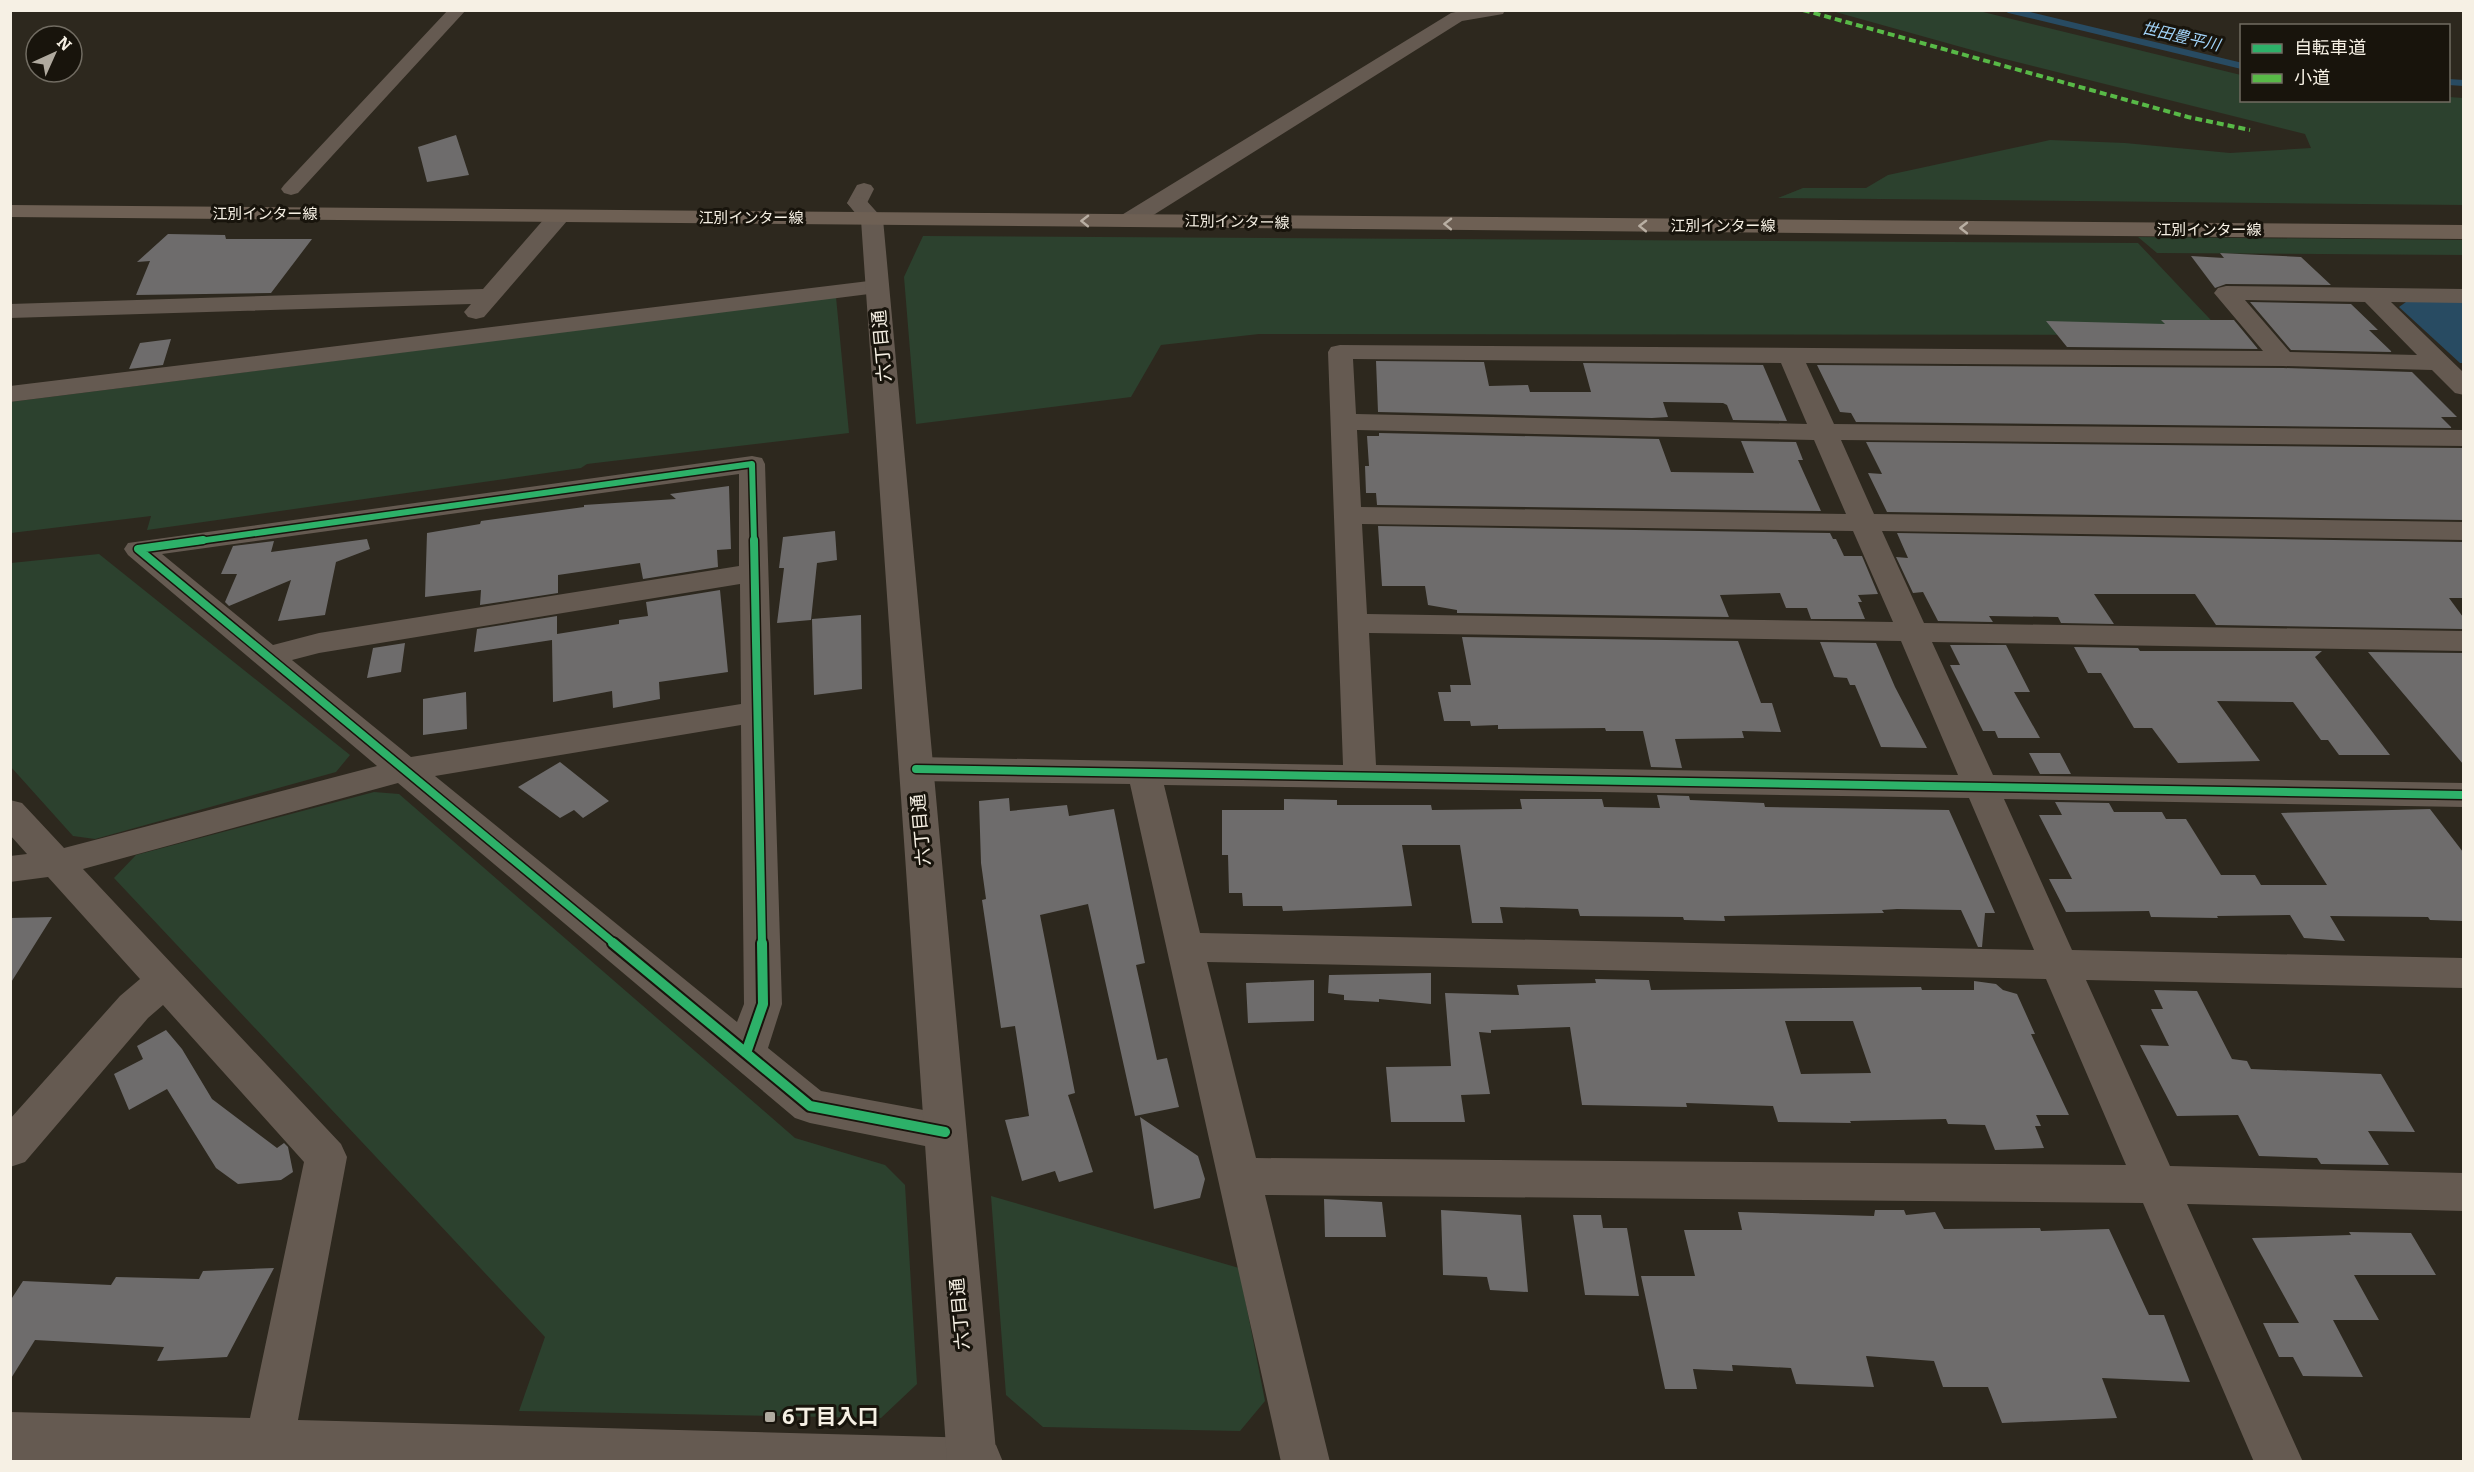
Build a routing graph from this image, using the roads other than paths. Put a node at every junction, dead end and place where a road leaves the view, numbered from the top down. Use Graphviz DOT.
graph roads {
  1 [pos="458,10"];
  2 [pos="1497,10"];
  3 [pos="291,189"];
  4 [pos="10,197"];
  5 [pos="865,204"];
  6 [pos="1154,206"];
  7 [pos="10,211"];
  8 [pos="559,216"];
  9 [pos="2463,217"];
  10 [pos="1128,221"];
  11 [pos="2463,232"];
  12 [pos="877,287"];
  13 [pos="2371,295"];
  14 [pos="490,296"];
  15 [pos="2463,296"];
  16 [pos="10,311"];
  17 [pos="453,339"];
  18 [pos="1790,355"];
  19 [pos="2283,359"];
  20 [pos="2438,363"];
  21 [pos="2463,388"];
  22 [pos="10,394"];
  23 [pos="1343,422"];
  24 [pos="1823,432"];
  25 [pos="2463,438"];
  26 [pos="1348,515"];
  27 [pos="1862,521"];
  28 [pos="2463,531"];
  29 [pos="754,573"];
  30 [pos="1353,623"];
  31 [pos="1912,632"];
  32 [pos="2463,641"];
  33 [pos="267,656"];
  34 [pos="757,712"];
  35 [pos="916,769"];
  36 [pos="404,770"];
  37 [pos="1144,773"];
  38 [pos="1360,776"];
  39 [pos="1980,787"];
  40 [pos="2463,795"];
  41 [pos="10,812"];
  42 [pos="57,863"];
  43 [pos="10,869"];
  44 [pos="1185,947"];
  45 [pos="2059,966"];
  46 [pos="2463,973"];
  47 [pos="165,980"];
  48 [pos="746,1053"];
  49 [pos="945,1132"];
  50 [pos="16,1136"];
  51 [pos="1239,1176"];
  52 [pos="2156,1184"];
  53 [pos="2463,1192"];
  54 [pos="10,1436"];
  55 [pos="269,1443"];
  56 [pos="580,1456"];
  57 [pos="972,1461"];
  58 [pos="979,1461"];
  59 [pos="1306,1461"];
  60 [pos="2279,1461"];
  1 -- 3 [label="street"];
  2 -- 6 [label="street"];
  4 -- 5 [label="main road, 江別インター線"];
  5 -- 6 [label="main road, 江別インター線"];
  5 -- 8 [label="main road, 江別インター線"];
  10 -- 5 [label="main road, 江別インター線, one-way"];
  5 -- 12 [label="street, 六丁目通"];
  6 -- 9 [label="main road, 江別インター線"];
  6 -- 10 [label="street"];
  7 -- 8 [label="main road, 江別インター線"];
  8 -- 14 [label="street"];
  11 -- 10 [label="main road, 江別インター線, one-way"];
  12 -- 17 [label="street"];
  12 -- 35 [label="street, 六丁目通"];
  13 -- 15 [label="street"];
  13 -- 19 [label="street"];
  13 -- 20 [label="street"];
  14 -- 16 [label="street"];
  14 -- 17 [label="street"];
  17 -- 22 [label="street"];
  18 -- 19 [label="street"];
  18 -- 23 [label="street"];
  18 -- 24 [label="street"];
  19 -- 20 [label="street"];
  20 -- 21 [label="street"];
  23 -- 24 [label="street"];
  23 -- 26 [label="street"];
  24 -- 25 [label="street"];
  24 -- 27 [label="street"];
  26 -- 27 [label="street"];
  26 -- 30 [label="street"];
  27 -- 28 [label="street"];
  27 -- 31 [label="street"];
  29 -- 33 [label="street"];
  29 -- 33 [label="street"];
  29 -- 34 [label="street"];
  30 -- 31 [label="street"];
  30 -- 38 [label="street"];
  31 -- 32 [label="street"];
  31 -- 39 [label="street"];
  33 -- 36 [label="street"];
  34 -- 36 [label="street"];
  34 -- 48 [label="street"];
  35 -- 37 [label="street"];
  35 -- 49 [label="street, 六丁目通"];
  36 -- 42 [label="street"];
  36 -- 48 [label="street"];
  37 -- 38 [label="street"];
  37 -- 44 [label="street"];
  38 -- 39 [label="street"];
  39 -- 40 [label="street"];
  39 -- 45 [label="street"];
  41 -- 42 [label="street"];
  42 -- 43 [label="street"];
  42 -- 47 [label="street"];
  44 -- 45 [label="street"];
  44 -- 51 [label="street"];
  45 -- 46 [label="street"];
  45 -- 52 [label="street"];
  47 -- 50 [label="street"];
  47 -- 55 [label="street"];
  48 -- 49 [label="street"];
  49 -- 57 [label="street, 六丁目通"];
  51 -- 52 [label="street"];
  51 -- 59 [label="street"];
  52 -- 53 [label="street"];
  52 -- 60 [label="street"];
  54 -- 55 [label="street"];
  55 -- 56 [label="street"];
  56 -- 57 [label="street"];
  57 -- 58 [label="street"];
}
